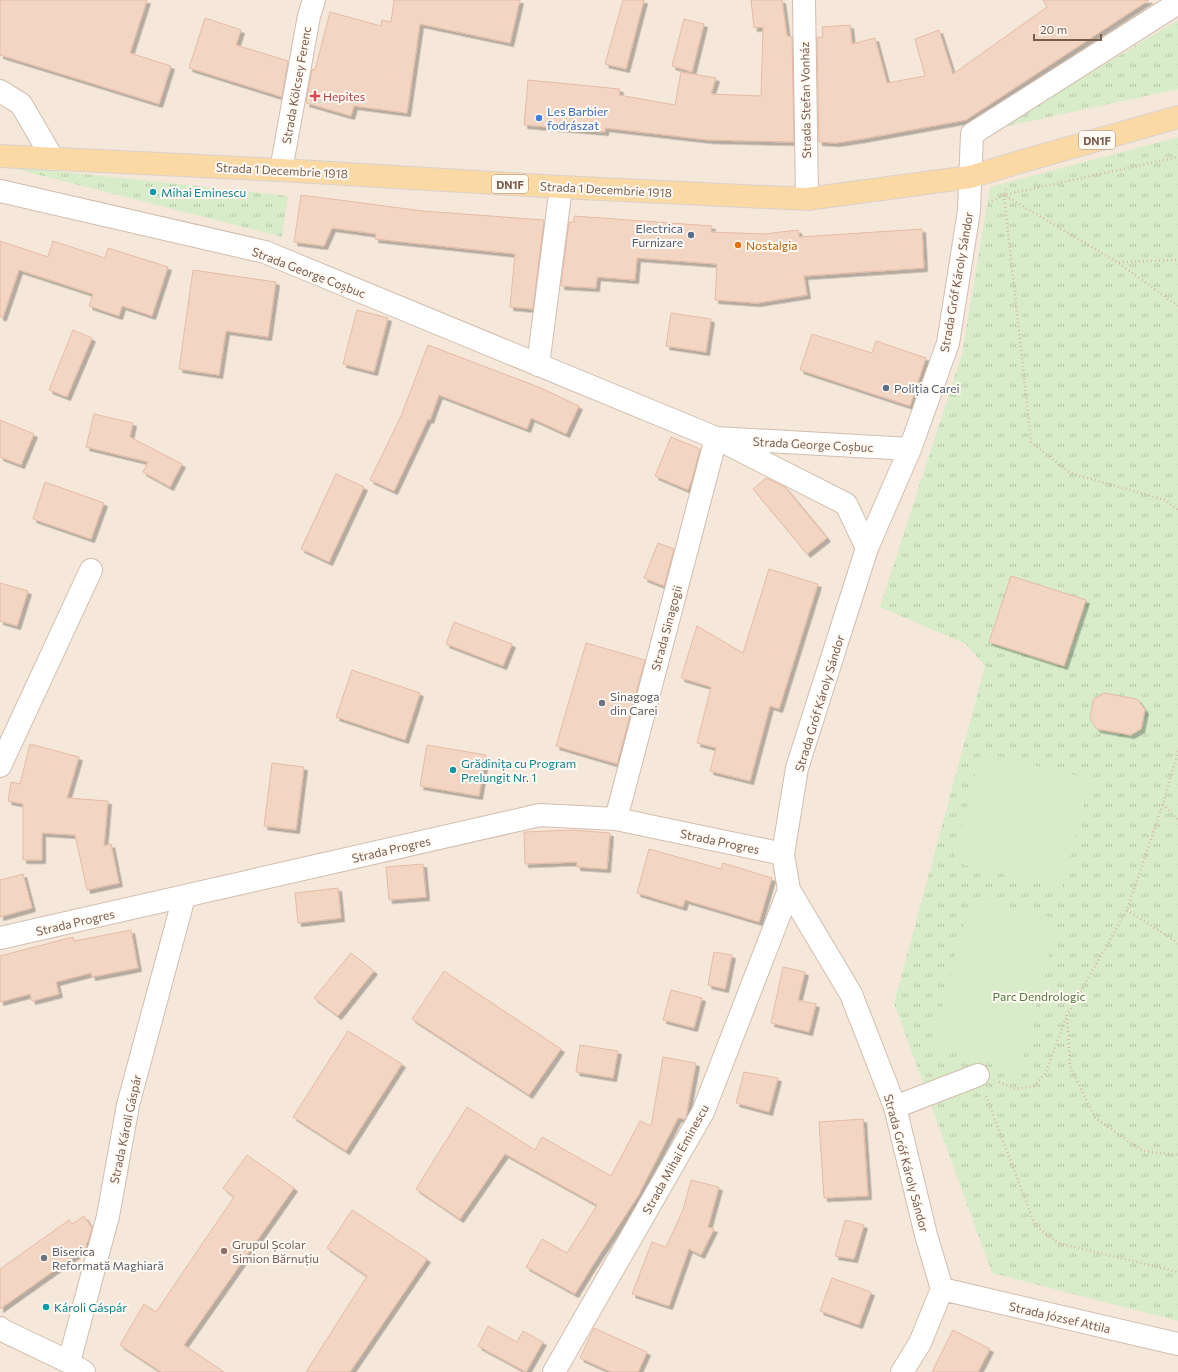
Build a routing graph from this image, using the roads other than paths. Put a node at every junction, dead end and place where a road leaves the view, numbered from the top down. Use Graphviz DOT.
graph roads {
  1 [pos="314,0"];
  2 [pos="804,0"];
  3 [pos="1178,3"];
  4 [pos="0,91"];
  5 [pos="1178,117"];
  6 [pos="0,156"];
  7 [pos="53,159"];
  8 [pos="281,170"];
  9 [pos="970,177"];
  10 [pos="561,187"];
  11 [pos="0,191"];
  12 [pos="807,199"];
  13 [pos="538,365"];
  14 [pos="716,438"];
  15 [pos="910,449"];
  16 [pos="867,548"];
  17 [pos="91,570"];
  18 [pos="0,766"];
  19 [pos="616,819"];
  20 [pos="784,854"];
  21 [pos="789,890"];
  22 [pos="184,897"];
  23 [pos="0,938"];
  24 [pos="978,1075"];
  25 [pos="895,1107"];
  26 [pos="942,1289"];
  27 [pos="0,1328"];
  28 [pos="1178,1344"];
  29 [pos="77,1367"];
  30 [pos="554,1372"];
  31 [pos="902,1372"];
  1 -- 8 [label="street, Strada Kölcsey Ferenc"];
  2 -- 12 [label="street, Strada Stefan Vonház"];
  3 -- 9 [label="street, Strada Gróf Károly Sándor"];
  4 -- 7 [label="street"];
  5 -- 9 [label="main road, Strada 1 Decembrie 1918 / DN1F"];
  6 -- 7 [label="main road, Strada 1 Decembrie 1918 / DN1F"];
  7 -- 8 [label="main road, Strada 1 Decembrie 1918 / DN1F"];
  8 -- 10 [label="main road, Strada 1 Decembrie 1918 / DN1F"];
  9 -- 12 [label="main road, Strada 1 Decembrie 1918 / DN1F"];
  9 -- 15 [label="street, Strada Gróf Károly Sándor"];
  10 -- 12 [label="main road, Strada 1 Decembrie 1918 / DN1F"];
  10 -- 13 [label="street"];
  11 -- 13 [label="street, Strada George Coșbuc"];
  13 -- 14 [label="street, Strada George Coșbuc"];
  14 -- 15 [label="street, Strada George Coșbuc"];
  14 -- 16 [label="street, Strada George Coșbuc"];
  14 -- 19 [label="street, Strada Sinagogii"];
  15 -- 16 [label="street, Strada Gróf Károly Sándor"];
  16 -- 20 [label="street, Strada Gróf Károly Sándor"];
  17 -- 18 [label="street"];
  19 -- 20 [label="street, Strada Progres"];
  19 -- 22 [label="street, Strada Progres"];
  20 -- 21 [label="street, Strada Gróf Károly Sándor"];
  21 -- 25 [label="street, Strada Gróf Károly Sándor"];
  21 -- 30 [label="street, Strada Mihai Eminescu"];
  22 -- 23 [label="street, Strada Progres"];
  22 -- 29 [label="street, Strada Károli Gáspár"];
  24 -- 25 [label="street"];
  25 -- 26 [label="street, Strada Gróf Károly Sándor"];
  26 -- 28 [label="street, Strada József Attila"];
  26 -- 31 [label="street"];
  27 -- 29 [label="street"];
}
